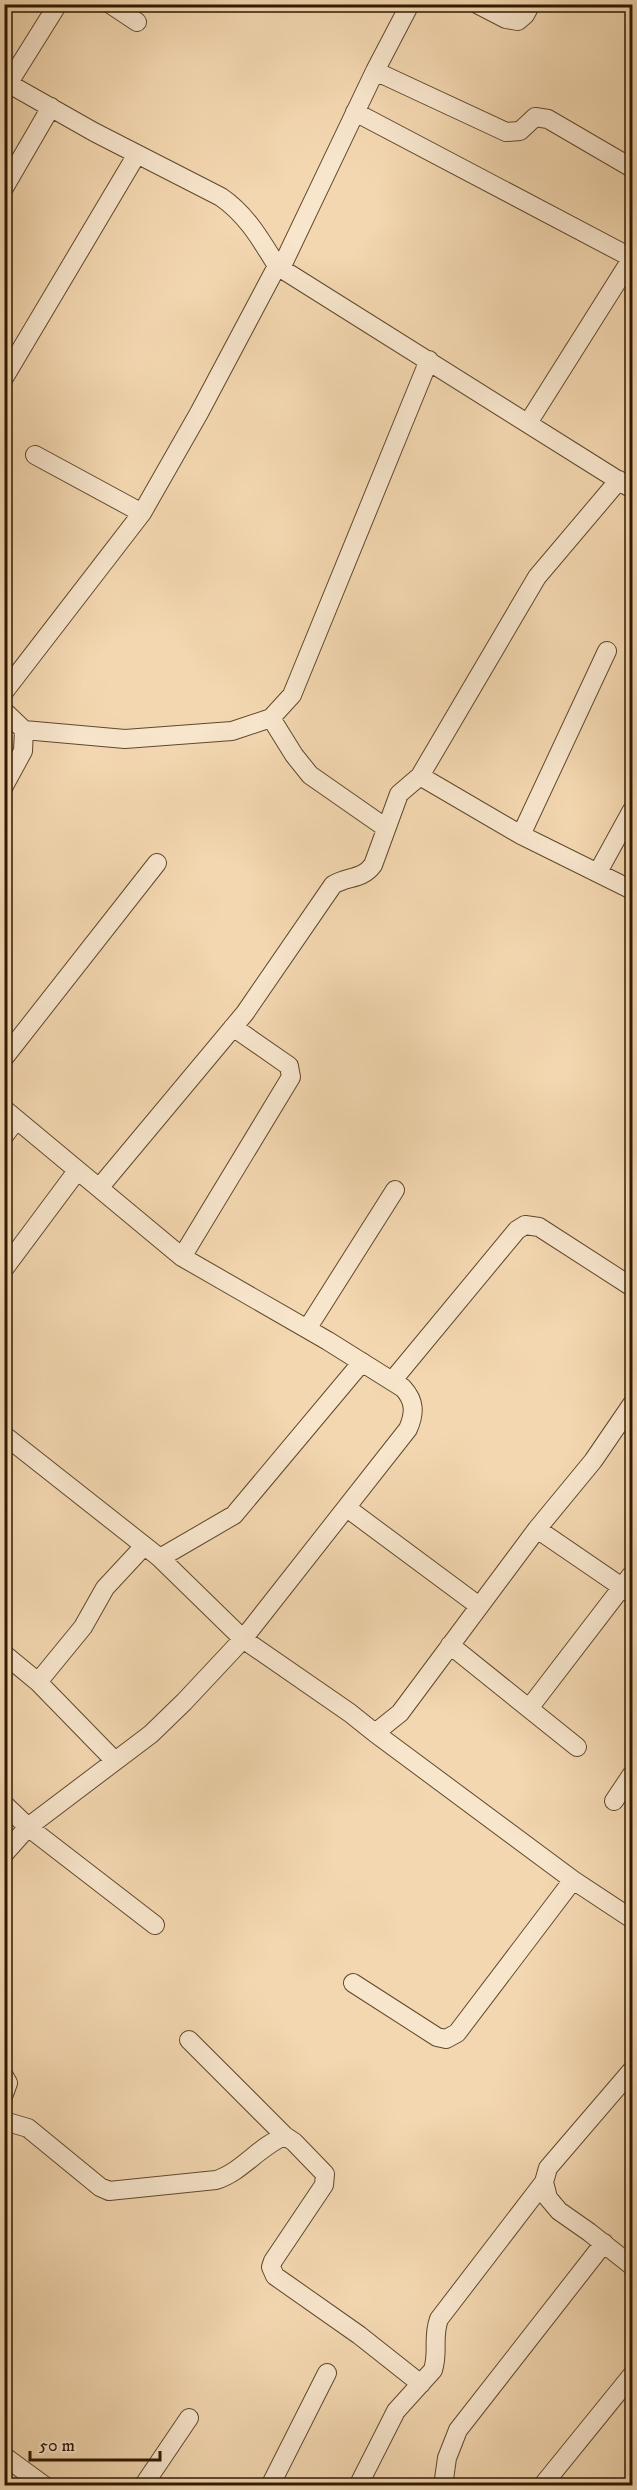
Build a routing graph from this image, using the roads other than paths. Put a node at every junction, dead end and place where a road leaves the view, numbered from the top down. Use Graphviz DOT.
graph roads {
  1 [pos="58,4"];
  2 [pos="110,4"];
  3 [pos="410,4"];
  4 [pos="477,4"];
  5 [pos="531,4"];
  6 [pos="137,22"];
  7 [pos="375,71"];
  8 [pos="6,82"];
  9 [pos="51,107"];
  10 [pos="355,112"];
  11 [pos="136,154"];
  12 [pos="633,168"];
  13 [pos="4,188"];
  14 [pos="632,258"];
  15 [pos="279,267"];
  16 [pos="429,360"];
  17 [pos="4,378"];
  18 [pos="528,423"];
  19 [pos="35,455"];
  20 [pos="626,485"];
  21 [pos="142,513"];
  22 [pos="607,651"];
  23 [pos="4,692"];
  24 [pos="4,711"];
  25 [pos="271,718"];
  26 [pos="24,730"];
  27 [pos="420,776"];
  28 [pos="4,786"];
  29 [pos="633,810"];
  30 [pos="386,828"];
  31 [pos="521,835"];
  32 [pos="157,863"];
  33 [pos="598,872"];
  34 [pos="633,890"];
  35 [pos="232,1027"];
  36 [pos="4,1058"];
  37 [pos="10,1114"];
  38 [pos="4,1136"];
  39 [pos="77,1171"];
  40 [pos="99,1188"];
  41 [pos="395,1190"];
  42 [pos="182,1257"];
  43 [pos="4,1269"];
  44 [pos="633,1287"];
  45 [pos="307,1329"];
  46 [pos="362,1362"];
  47 [pos="392,1381"];
  48 [pos="633,1404"];
  49 [pos="4,1435"];
  50 [pos="347,1508"];
  51 [pos="537,1529"];
  52 [pos="144,1546"];
  53 [pos="160,1558"];
  54 [pos="629,1585"];
  55 [pos="480,1606"];
  56 [pos="243,1639"];
  57 [pos="450,1645"];
  58 [pos="4,1654"];
  59 [pos="38,1682"];
  60 [pos="530,1707"];
  61 [pos="375,1734"];
  62 [pos="577,1747"];
  63 [pos="115,1761"];
  64 [pos="633,1774"];
  65 [pos="614,1801"];
  66 [pos="4,1804"];
  67 [pos="28,1827"];
  68 [pos="4,1854"];
  69 [pos="573,1880"];
  70 [pos="633,1919"];
  71 [pos="155,1925"];
  72 [pos="353,1983"];
  73 [pos="189,2040"];
  74 [pos="633,2070"];
  75 [pos="4,2076"];
  76 [pos="4,2094"];
  77 [pos="4,2121"];
  78 [pos="285,2136"];
  79 [pos="544,2182"];
  80 [pos="604,2243"];
  81 [pos="633,2266"];
  82 [pos="327,2373"];
  83 [pos="633,2375"];
  84 [pos="421,2384"];
  85 [pos="189,2418"];
  86 [pos="4,2456"];
  87 [pos="45,2486"];
  88 [pos="143,2486"];
  89 [pos="270,2486"];
  90 [pos="358,2486"];
  91 [pos="443,2486"];
  92 [pos="542,2486"];
  1 -- 8 [label="street"];
  2 -- 6 [label="street"];
  3 -- 7 [label="street"];
  4 -- 5 [label="street"];
  7 -- 10 [label="street"];
  7 -- 12 [label="street"];
  8 -- 9 [label="street"];
  9 -- 11 [label="street"];
  9 -- 13 [label="street"];
  10 -- 14 [label="street"];
  10 -- 15 [label="street"];
  11 -- 15 [label="street"];
  11 -- 17 [label="street"];
  14 -- 18 [label="street"];
  15 -- 16 [label="street"];
  15 -- 21 [label="street"];
  16 -- 18 [label="street"];
  16 -- 25 [label="street"];
  18 -- 20 [label="street"];
  19 -- 21 [label="street"];
  20 -- 27 [label="street"];
  21 -- 23 [label="street"];
  22 -- 31 [label="street"];
  24 -- 26 [label="street"];
  25 -- 26 [label="street"];
  25 -- 30 [label="street"];
  26 -- 28 [label="street"];
  27 -- 30 [label="street"];
  27 -- 31 [label="street"];
  29 -- 33 [label="street"];
  30 -- 35 [label="street"];
  31 -- 33 [label="street"];
  32 -- 36 [label="street"];
  33 -- 34 [label="street"];
  35 -- 40 [label="street"];
  35 -- 42 [label="street"];
  37 -- 38 [label="street"];
  37 -- 39 [label="street"];
  39 -- 40 [label="street"];
  39 -- 43 [label="street"];
  40 -- 42 [label="street"];
  41 -- 45 [label="street"];
  42 -- 45 [label="street"];
  44 -- 47 [label="street"];
  45 -- 46 [label="street"];
  46 -- 47 [label="street"];
  46 -- 53 [label="street"];
  47 -- 50 [label="street"];
  48 -- 51 [label="street"];
  49 -- 52 [label="street"];
  50 -- 55 [label="street"];
  50 -- 56 [label="street"];
  51 -- 54 [label="street"];
  51 -- 55 [label="street"];
  52 -- 53 [label="street"];
  52 -- 59 [label="street"];
  53 -- 56 [label="street"];
  54 -- 60 [label="street"];
  55 -- 57 [label="street"];
  56 -- 61 [label="street"];
  56 -- 63 [label="street"];
  57 -- 60 [label="street"];
  57 -- 61 [label="street"];
  58 -- 59 [label="street"];
  59 -- 63 [label="street"];
  60 -- 62 [label="street"];
  61 -- 69 [label="street"];
  63 -- 67 [label="street"];
  64 -- 65 [label="street"];
  66 -- 67 [label="street"];
  67 -- 68 [label="street"];
  67 -- 71 [label="street"];
  69 -- 70 [label="street"];
  69 -- 72 [label="street"];
  73 -- 78 [label="street"];
  74 -- 79 [label="street"];
  75 -- 76 [label="street"];
  77 -- 78 [label="street"];
  78 -- 84 [label="street"];
  79 -- 80 [label="street"];
  79 -- 84 [label="street"];
  80 -- 81 [label="street"];
  80 -- 91 [label="street"];
  82 -- 89 [label="street"];
  83 -- 92 [label="street"];
  84 -- 90 [label="street"];
  85 -- 88 [label="street"];
  86 -- 87 [label="street"];
}
